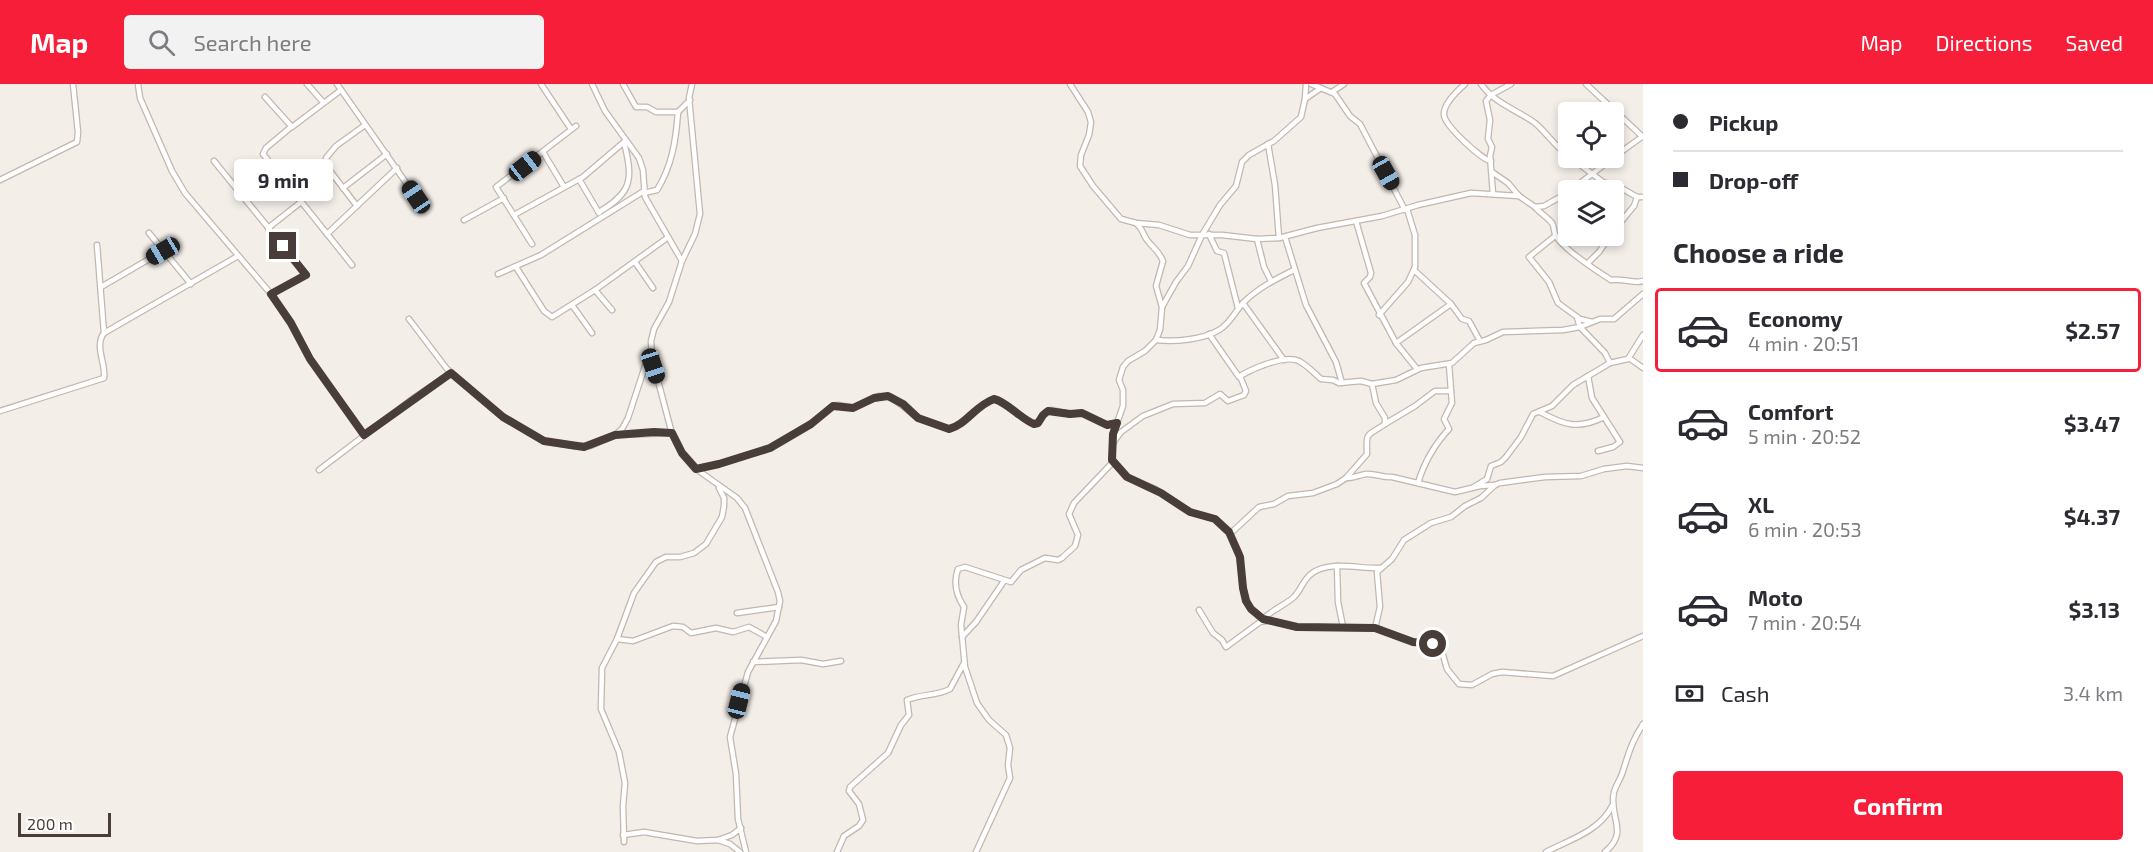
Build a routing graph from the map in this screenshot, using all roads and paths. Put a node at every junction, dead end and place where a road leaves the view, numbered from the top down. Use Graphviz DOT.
graph roads {
  1 [pos="73,84"];
  2 [pos="138,84"];
  3 [pos="307,84"];
  4 [pos="337,84"];
  5 [pos="541,84"];
  6 [pos="593,84"];
  7 [pos="623,84"];
  8 [pos="692,84"];
  9 [pos="1070,84"];
  10 [pos="1306,84"];
  11 [pos="1311,84"];
  12 [pos="1344,84"];
  13 [pos="1465,84"];
  14 [pos="1481,84"];
  15 [pos="1511,84"];
  16 [pos="1586,84"];
  17 [pos="1321,88"];
  18 [pos="341,90"];
  19 [pos="1334,94"];
  20 [pos="1491,95"];
  21 [pos="265,97"];
  22 [pos="1305,99"];
  23 [pos="690,100"];
  24 [pos="323,102"];
  25 [pos="678,112"];
  26 [pos="365,125"];
  27 [pos="291,127"];
  28 [pos="1643,137"];
  29 [pos="1268,144"];
  30 [pos="1558,146"];
  31 [pos="1624,150"];
  32 [pos="543,152"];
  33 [pos="387,154"];
  34 [pos="214,161"];
  35 [pos="1491,161"];
  36 [pos="397,168"];
  37 [pos="1584,168"];
  38 [pos="1600,168"];
  39 [pos="1492,172"];
  40 [pos="1592,174"];
  41 [pos="579,179"];
  42 [pos="0,180"];
  43 [pos="1584,180"];
  44 [pos="564,187"];
  45 [pos="343,188"];
  46 [pos="644,192"];
  47 [pos="1493,194"];
  48 [pos="1519,196"];
  49 [pos="1640,196"];
  50 [pos="504,198"];
  51 [pos="1558,198"];
  52 [pos="301,202"];
  53 [pos="357,206"];
  54 [pos="423,207"];
  55 [pos="1535,207"];
  56 [pos="1406,209"];
  57 [pos="514,215"];
  58 [pos="600,215"];
  59 [pos="1624,218"];
  60 [pos="464,220"];
  61 [pos="1356,221"];
  62 [pos="1136,223"];
  63 [pos="268,228"];
  64 [pos="149,233"];
  65 [pos="327,234"];
  66 [pos="1209,234"];
  67 [pos="1202,235"];
  68 [pos="1555,236"];
  69 [pos="668,238"];
  70 [pos="1282,238"];
  71 [pos="1257,239"];
  72 [pos="532,244"];
  73 [pos="97,245"];
  74 [pos="1603,246"];
  75 [pos="163,251"];
  76 [pos="238,256"];
  77 [pos="682,261"];
  78 [pos="635,262"];
  79 [pos="1588,263"];
  80 [pos="352,265"];
  81 [pos="516,267"];
  82 [pos="1294,270"];
  83 [pos="1414,270"];
  84 [pos="498,274"];
  85 [pos="1271,281"];
  86 [pos="1643,281"];
  87 [pos="191,284"];
  88 [pos="101,287"];
  89 [pos="653,288"];
  90 [pos="594,290"];
  91 [pos="271,294"];
  92 [pos="1643,294"];
  93 [pos="1243,303"];
  94 [pos="1451,304"];
  95 [pos="572,305"];
  96 [pos="1161,307"];
  97 [pos="1238,308"];
  98 [pos="612,310"];
  99 [pos="1379,315"];
  100 [pos="1577,317"];
  101 [pos="409,319"];
  102 [pos="1593,322"];
  103 [pos="1580,327"];
  104 [pos="104,333"];
  105 [pos="592,333"];
  106 [pos="1209,334"];
  107 [pos="1643,335"];
  108 [pos="1156,340"];
  109 [pos="1480,340"];
  110 [pos="1396,344"];
  111 [pos="651,349"];
  112 [pos="1629,358"];
  113 [pos="1284,360"];
  114 [pos="1610,363"];
  115 [pos="1449,364"];
  116 [pos="1643,368"];
  117 [pos="1418,369"];
  118 [pos="451,373"];
  119 [pos="1588,376"];
  120 [pos="1239,377"];
  121 [pos="1342,383"];
  122 [pos="1372,384"];
  123 [pos="1451,391"];
  124 [pos="0,411"];
  125 [pos="1540,412"];
  126 [pos="1604,417"];
  127 [pos="1117,424"];
  128 [pos="1384,424"];
  129 [pos="1129,428"];
  130 [pos="672,433"];
  131 [pos="364,435"];
  132 [pos="615,435"];
  133 [pos="1113,443"];
  134 [pos="1598,451"];
  135 [pos="1111,463"];
  136 [pos="1643,468"];
  137 [pos="696,469"];
  138 [pos="319,470"];
  139 [pos="1346,478"];
  140 [pos="1418,483"];
  141 [pos="718,485"];
  142 [pos="1495,485"];
  143 [pos="1474,487"];
  144 [pos="1229,532"];
  145 [pos="1337,566"];
  146 [pos="1380,568"];
  147 [pos="1004,581"];
  148 [pos="779,607"];
  149 [pos="1199,610"];
  150 [pos="737,613"];
  151 [pos="1265,620"];
  152 [pos="1343,627"];
  153 [pos="1375,628"];
  154 [pos="1643,636"];
  155 [pos="767,637"];
  156 [pos="962,637"];
  157 [pos="617,639"];
  158 [pos="841,661"];
  159 [pos="753,662"];
  160 [pos="964,663"];
  161 [pos="1643,724"];
  162 [pos="1612,806"];
  163 [pos="741,828"];
  164 [pos="623,835"];
  165 [pos="718,840"];
  166 [pos="624,842"];
  167 [pos="740,852"];
  168 [pos="746,852"];
  169 [pos="837,852"];
  170 [pos="976,852"];
  171 [pos="1546,852"];
  172 [pos="1605,852"];
  1 -- 42 [label="street"];
  2 -- 76 [label="street"];
  3 -- 24 [label="street"];
  4 -- 18 [label="street"];
  5 -- 32 [label="street"];
  6 -- 46 [label="street"];
  7 -- 25 [label="street"];
  8 -- 23 [label="street"];
  9 -- 62 [label="street"];
  10 -- 22 [label="street"];
  11 -- 17 [label="street"];
  12 -- 19 [label="street"];
  13 -- 35 [label="street"];
  14 -- 20 [label="street"];
  15 -- 20 [label="street"];
  16 -- 28 [label="street"];
  17 -- 19 [label="street"];
  17 -- 22 [label="street"];
  18 -- 24 [label="street"];
  18 -- 26 [label="street"];
  19 -- 56 [label="street"];
  20 -- 30 [label="street"];
  20 -- 35 [label="street"];
  21 -- 27 [label="street"];
  22 -- 29 [label="street"];
  23 -- 25 [label="street"];
  23 -- 77 [label="street"];
  24 -- 27 [label="street"];
  25 -- 46 [label="street"];
  26 -- 33 [label="street"];
  26 -- 45 [label="street"];
  27 -- 52 [label="street"];
  28 -- 31 [label="street"];
  29 -- 67 [label="street"];
  29 -- 70 [label="street"];
  32 -- 44 [label="street"];
  32 -- 50 [label="street"];
  33 -- 36 [label="street"];
  33 -- 45 [label="street"];
  34 -- 63 [label="street"];
  35 -- 39 [label="street"];
  36 -- 53 [label="street"];
  36 -- 54 [label="street"];
  37 -- 40 [label="street"];
  38 -- 40 [label="street"];
  39 -- 47 [label="street"];
  39 -- 48 [label="street"];
  40 -- 43 [label="street"];
  40 -- 49 [label="street"];
  41 -- 44 [label="street"];
  41 -- 58 [label="street"];
  41 -- 58 [label="street"];
  44 -- 57 [label="street"];
  45 -- 53 [label="street"];
  46 -- 58 [label="street"];
  46 -- 69 [label="street"];
  47 -- 48 [label="street"];
  47 -- 56 [label="street"];
  48 -- 55 [label="street"];
  49 -- 59 [label="street"];
  50 -- 57 [label="street"];
  50 -- 60 [label="street"];
  51 -- 55 [label="street"];
  52 -- 63 [label="street"];
  52 -- 65 [label="street"];
  53 -- 65 [label="street"];
  55 -- 68 [label="street"];
  56 -- 61 [label="street"];
  56 -- 83 [label="street"];
  57 -- 72 [label="street"];
  58 -- 81 [label="street"];
  61 -- 70 [label="street"];
  61 -- 99 [label="street"];
  62 -- 67 [label="street"];
  62 -- 96 [label="street"];
  63 -- 91 [label="street"];
  64 -- 75 [label="street"];
  65 -- 80 [label="street"];
  66 -- 67 [label="street"];
  66 -- 71 [label="street"];
  66 -- 97 [label="street"];
  67 -- 96 [label="street"];
  68 -- 79 [label="street"];
  68 -- 100 [label="street"];
  69 -- 77 [label="street"];
  69 -- 78 [label="street"];
  70 -- 71 [label="street"];
  70 -- 82 [label="street"];
  71 -- 85 [label="street"];
  73 -- 88 [label="street"];
  74 -- 79 [label="street"];
  75 -- 87 [label="street"];
  75 -- 88 [label="street"];
  76 -- 87 [label="street"];
  76 -- 91 [label="street"];
  77 -- 111 [label="street"];
  78 -- 89 [label="street"];
  78 -- 90 [label="street"];
  79 -- 86 [label="street"];
  81 -- 84 [label="street"];
  81 -- 95 [label="street"];
  82 -- 85 [label="street"];
  82 -- 121 [label="street"];
  83 -- 94 [label="street"];
  83 -- 99 [label="street"];
  85 -- 93 [label="street"];
  87 -- 104 [label="street"];
  88 -- 104 [label="street"];
  90 -- 95 [label="street"];
  90 -- 98 [label="street"];
  91 -- 131 [label="street"];
  92 -- 102 [label="street"];
  93 -- 97 [label="street"];
  93 -- 113 [label="street"];
  94 -- 109 [label="street"];
  94 -- 110 [label="street"];
  95 -- 105 [label="street"];
  96 -- 108 [label="street"];
  97 -- 106 [label="street"];
  99 -- 110 [label="street"];
  100 -- 102 [label="street"];
  100 -- 103 [label="street"];
  101 -- 118 [label="street"];
  102 -- 103 [label="street"];
  103 -- 109 [label="street"];
  103 -- 114 [label="street"];
  104 -- 124 [label="street"];
  106 -- 108 [label="street"];
  106 -- 120 [label="street"];
  107 -- 112 [label="street"];
  108 -- 127 [label="street"];
  109 -- 115 [label="street"];
  110 -- 117 [label="street"];
  111 -- 130 [label="street"];
  111 -- 132 [label="street"];
  112 -- 114 [label="street"];
  112 -- 116 [label="street"];
  113 -- 120 [label="street"];
  113 -- 121 [label="street"];
  114 -- 119 [label="street"];
  115 -- 117 [label="street"];
  115 -- 123 [label="street"];
  117 -- 122 [label="street"];
  118 -- 131 [label="street"];
  118 -- 132 [label="street"];
  119 -- 125 [label="street"];
  119 -- 126 [label="street"];
  120 -- 129 [label="street"];
  121 -- 122 [label="street"];
  122 -- 128 [label="street"];
  123 -- 128 [label="street"];
  123 -- 140 [label="street"];
  125 -- 126 [label="street"];
  125 -- 143 [label="street"];
  126 -- 134 [label="street"];
  127 -- 129 [label="street"];
  127 -- 133 [label="street"];
  127 -- 137 [label="street"];
  128 -- 139 [label="street"];
  129 -- 133 [label="street"];
  130 -- 132 [label="street"];
  130 -- 137 [label="street"];
  131 -- 138 [label="street"];
  133 -- 135 [label="street"];
  135 -- 144 [label="street"];
  135 -- 147 [label="street"];
  136 -- 142 [label="street"];
  137 -- 141 [label="street"];
  139 -- 140 [label="street"];
  139 -- 144 [label="street"];
  140 -- 143 [label="street"];
  141 -- 148 [label="street"];
  141 -- 157 [label="street"];
  142 -- 143 [label="street"];
  142 -- 146 [label="street"];
  144 -- 151 [label="street"];
  145 -- 146 [label="street"];
  145 -- 151 [label="street"];
  145 -- 152 [label="street"];
  146 -- 153 [label="street"];
  147 -- 156 [label="street"];
  147 -- 156 [label="street"];
  148 -- 150 [label="street"];
  148 -- 155 [label="street"];
  149 -- 151 [label="street"];
  151 -- 152 [label="street"];
  152 -- 153 [label="street"];
  153 -- 154 [label="street"];
  155 -- 157 [label="street"];
  155 -- 159 [label="street"];
  156 -- 160 [label="street"];
  157 -- 164 [label="street"];
  158 -- 159 [label="street"];
  159 -- 163 [label="street"];
  160 -- 169 [label="street"];
  160 -- 170 [label="street"];
  161 -- 162 [label="street"];
  162 -- 171 [label="street"];
  162 -- 172 [label="street"];
  163 -- 165 [label="street"];
  163 -- 168 [label="street"];
  164 -- 165 [label="street"];
  164 -- 166 [label="street"];
  165 -- 167 [label="street"];
}
